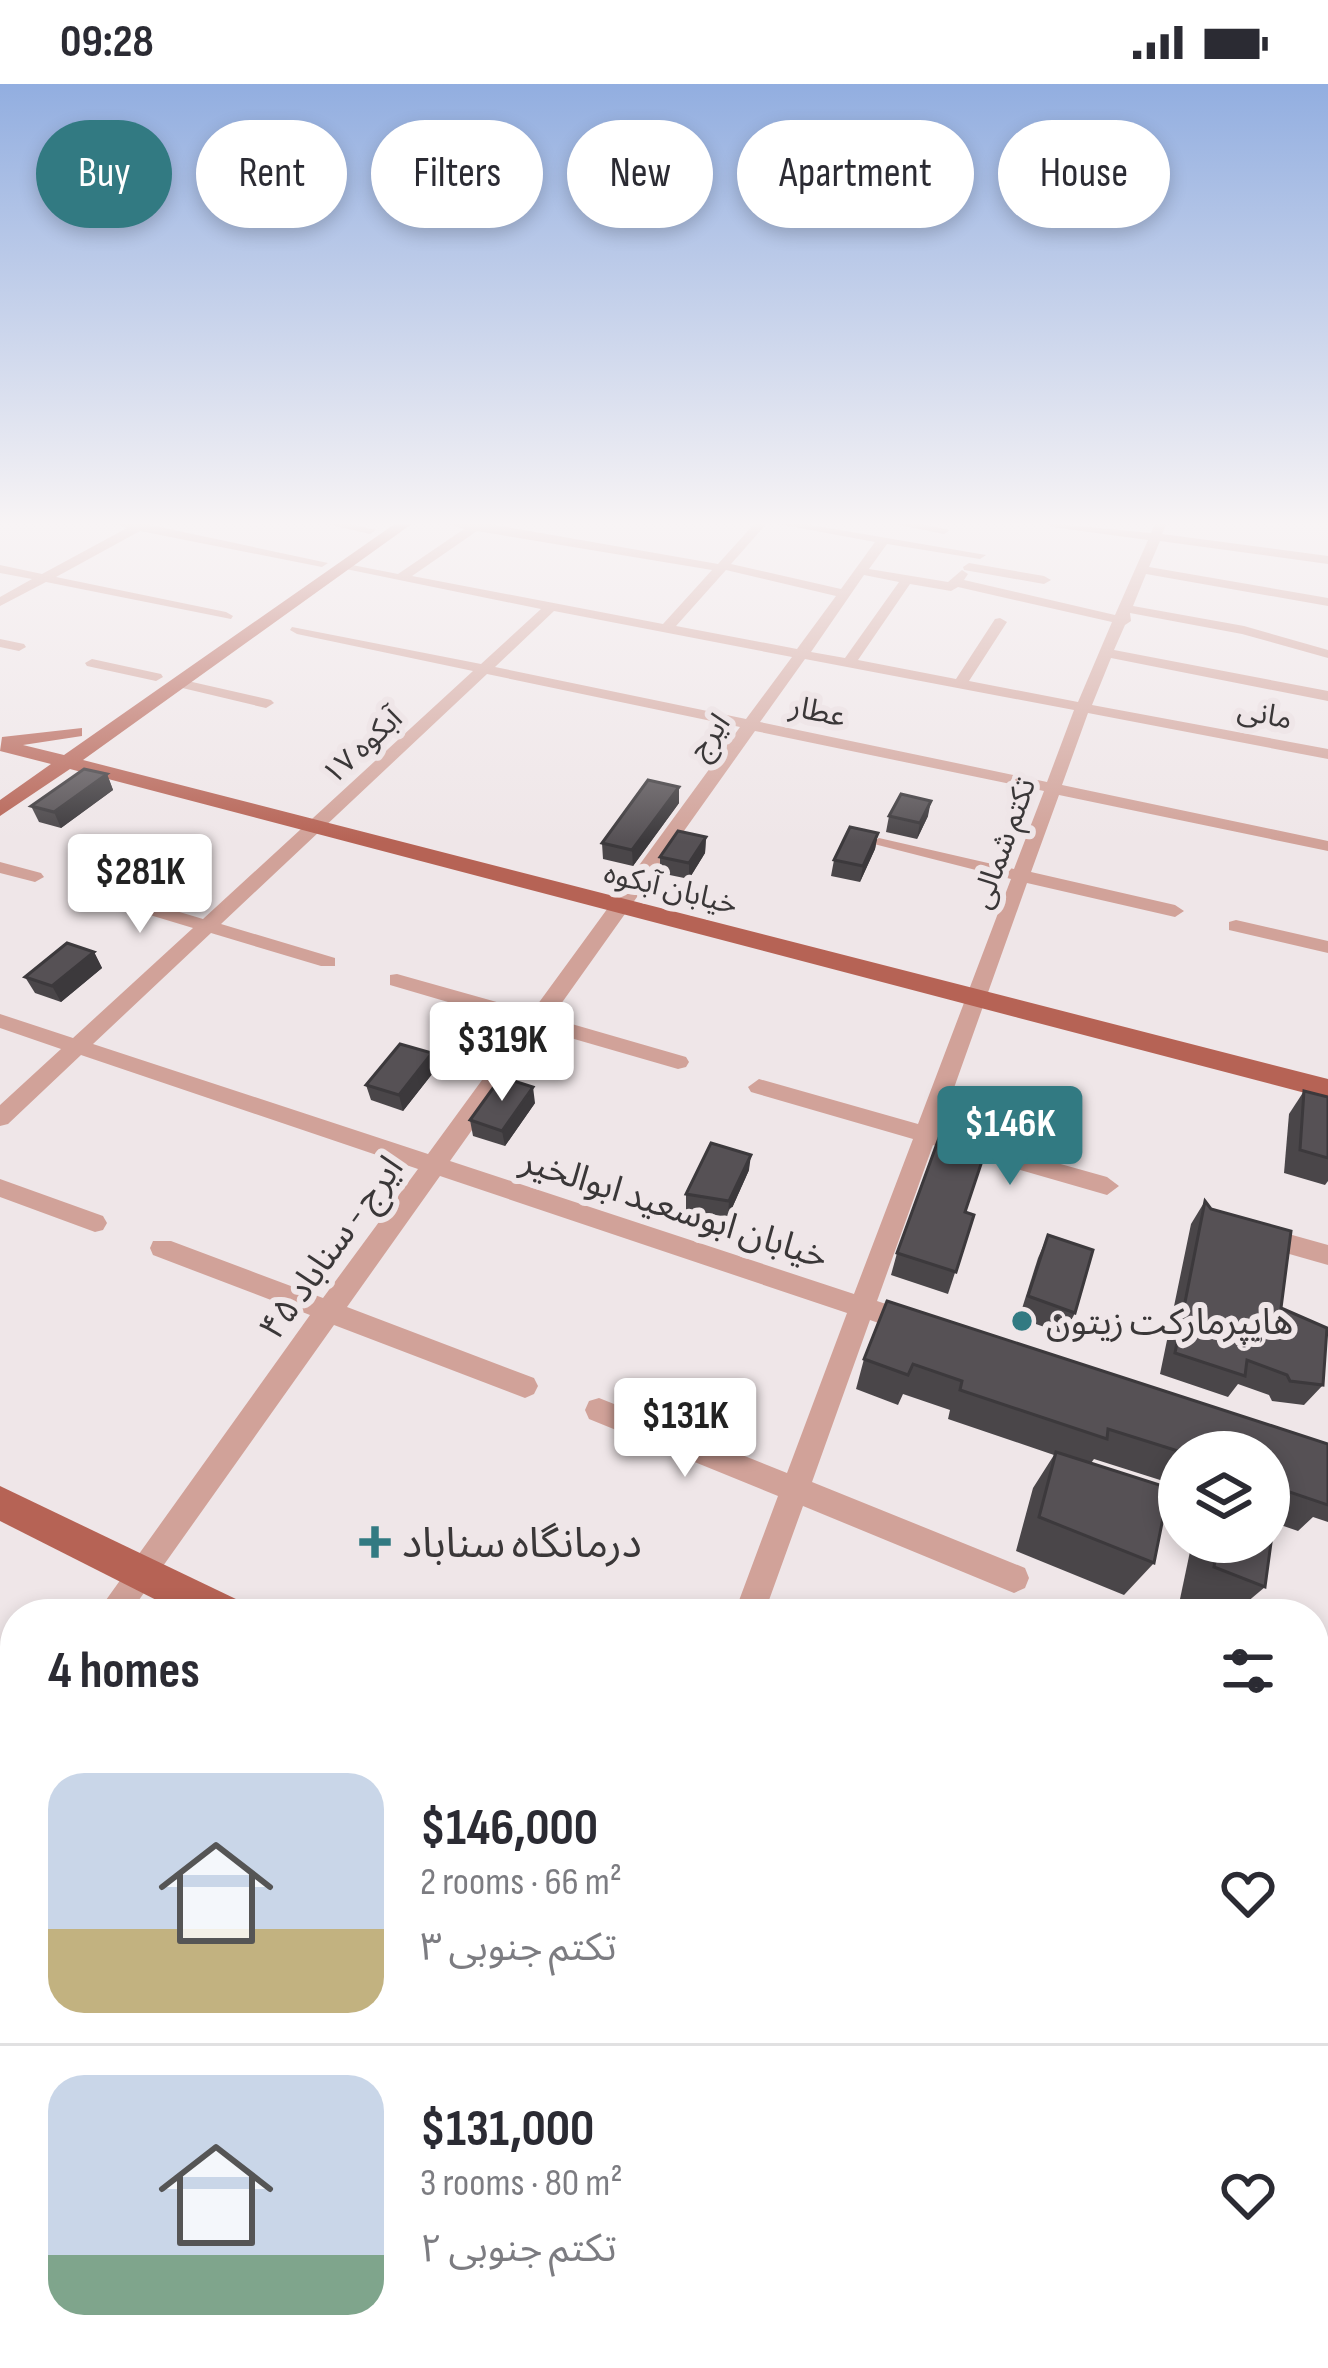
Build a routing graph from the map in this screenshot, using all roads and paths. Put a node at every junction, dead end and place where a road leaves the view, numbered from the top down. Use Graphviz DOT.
graph roads {
  1 [pos="231,630"];
  2 [pos="248,630"];
  3 [pos="297,630"];
  4 [pos="527,630"];
  5 [pos="676,630"];
  6 [pos="819,630"];
  7 [pos="872,630"];
  8 [pos="995,630"];
  9 [pos="1119,630"];
  10 [pos="1241,630"];
  11 [pos="0,643"];
  12 [pos="19,647"];
  13 [pos="1109,652"];
  14 [pos="802,654"];
  15 [pos="1328,654"];
  16 [pos="92,663"];
  17 [pos="849,663"];
  18 [pos="484,669"];
  19 [pos="156,677"];
  20 [pos="179,683"];
  21 [pos="960,684"];
  22 [pos="1328,696"];
  23 [pos="266,703"];
  24 [pos="1083,707"];
  25 [pos="133,716"];
  26 [pos="751,725"];
  27 [pos="75,732"];
  28 [pos="0,743"];
  29 [pos="1328,754"];
  30 [pos="40,756"];
  31 [pos="66,762"];
  32 [pos="0,784"];
  33 [pos="149,784"];
  34 [pos="1054,788"];
  35 [pos="0,810"];
  36 [pos="314,826"];
  37 [pos="879,843"];
  38 [pos="1328,846"];
  39 [pos="0,867"];
  40 [pos="1023,877"];
  41 [pos="34,878"];
  42 [pos="93,892"];
  43 [pos="620,905"];
  44 [pos="1175,911"];
  45 [pos="1236,926"];
  46 [pos="205,928"];
  47 [pos="1328,947"];
  48 [pos="328,962"];
  49 [pos="397,980"];
  50 [pos="980,998"];
  51 [pos="538,1019"];
  52 [pos="0,1021"];
  53 [pos="77,1046"];
  54 [pos="678,1062"];
  55 [pos="759,1087"];
  56 [pos="1328,1088"];
  57 [pos="0,1118"];
  58 [pos="929,1134"];
  59 [pos="434,1165"];
  60 [pos="1107,1186"];
  61 [pos="0,1188"];
  62 [pos="94,1222"];
  63 [pos="1226,1226"];
  64 [pos="162,1247"];
  65 [pos="1328,1256"];
  66 [pos="864,1308"];
  67 [pos="327,1312"];
  68 [pos="930,1330"];
  69 [pos="525,1386"];
  70 [pos="599,1409"];
  71 [pos="795,1491"];
  72 [pos="0,1503"];
  73 [pos="141,1573"];
  74 [pos="1013,1578"];
  75 [pos="122,1599"];
  76 [pos="194,1599"];
  77 [pos="755,1599"];
  1 -- 19 [label="main road"];
  2 -- 20 [label="main road"];
  3 -- 18 [label="street, عطار"];
  4 -- 18 [label="street, آبکوه ۱۷"];
  5 -- 14 [label="street, مانی"];
  6 -- 14 [label="street, ایرج"];
  7 -- 17 [label="street"];
  8 -- 21 [label="street"];
  9 -- 13 [label="street, تکتم شمالی"];
  10 -- 15 [label="street"];
  11 -- 12 [label="street"];
  13 -- 22 [label="street"];
  13 -- 24 [label="street, تکتم شمالی"];
  14 -- 17 [label="street, مانی"];
  14 -- 26 [label="street, ایرج"];
  16 -- 19 [label="street"];
  17 -- 21 [label="street, مانی"];
  18 -- 26 [label="street, عطار"];
  18 -- 36 [label="street, آبکوه ۱۷"];
  19 -- 27 [label="main road"];
  20 -- 23 [label="street"];
  20 -- 25 [label="main road"];
  21 -- 24 [label="street, مانی"];
  24 -- 29 [label="street, مانی"];
  24 -- 34 [label="street, تکتم شمالی"];
  25 -- 31 [label="main road"];
  25 -- 33 [label="main road"];
  26 -- 34 [label="street, عطار"];
  26 -- 43 [label="street, ایرج"];
  27 -- 28 [label="main road"];
  27 -- 30 [label="main road"];
  28 -- 30 [label="main road, خیابان آبکوه"];
  30 -- 31 [label="main road, خیابان آبکوه"];
  30 -- 32 [label="main road"];
  31 -- 33 [label="main road, خیابان آبکوه"];
  31 -- 35 [label="main road"];
  33 -- 36 [label="main road, خیابان آبکوه"];
  34 -- 38 [label="street, عطار"];
  34 -- 40 [label="street, تکتم شمالی"];
  36 -- 43 [label="main road, خیابان آبکوه"];
  36 -- 46 [label="street, آبکوه ۱۷"];
  37 -- 40 [label="street"];
  39 -- 41 [label="street"];
  40 -- 44 [label="street"];
  40 -- 50 [label="street, تکتم شمالی"];
  42 -- 46 [label="street"];
  43 -- 50 [label="main road, خیابان آبکوه"];
  43 -- 51 [label="street, ایرج - سناباد ۴۵"];
  45 -- 47 [label="street"];
  46 -- 48 [label="street"];
  46 -- 53 [label="street, آبکوه ۱۷"];
  49 -- 51 [label="street"];
  50 -- 56 [label="main road, خیابان آبکوه"];
  50 -- 58 [label="street, تکتم شمالی"];
  51 -- 54 [label="street"];
  51 -- 59 [label="street, ایرج - سناباد ۴۵"];
  52 -- 53 [label="street, خیابان ابوسعید ابوالخیر"];
  53 -- 57 [label="street, آبکوه ۱۷"];
  53 -- 59 [label="street, خیابان ابوسعید ابوالخیر"];
  55 -- 58 [label="street"];
  58 -- 60 [label="street"];
  58 -- 66 [label="street, تکتم شمالی"];
  59 -- 66 [label="street, خیابان ابوسعید ابوالخیر"];
  59 -- 67 [label="street, ایرج - سناباد ۴۵"];
  61 -- 62 [label="street"];
  63 -- 65 [label="street"];
  64 -- 67 [label="street"];
  66 -- 68 [label="street, خیابان ابوسعید ابوالخیر"];
  66 -- 71 [label="street, تکتم شمالی"];
  67 -- 69 [label="street"];
  67 -- 73 [label="street, ایرج - سناباد ۴۵"];
  70 -- 71 [label="street"];
  71 -- 74 [label="street"];
  71 -- 77 [label="street, تکتم شمالی"];
  72 -- 73 [label="main road"];
  73 -- 75 [label="street, ایرج - سناباد ۴۵"];
  73 -- 76 [label="main road"];
}
